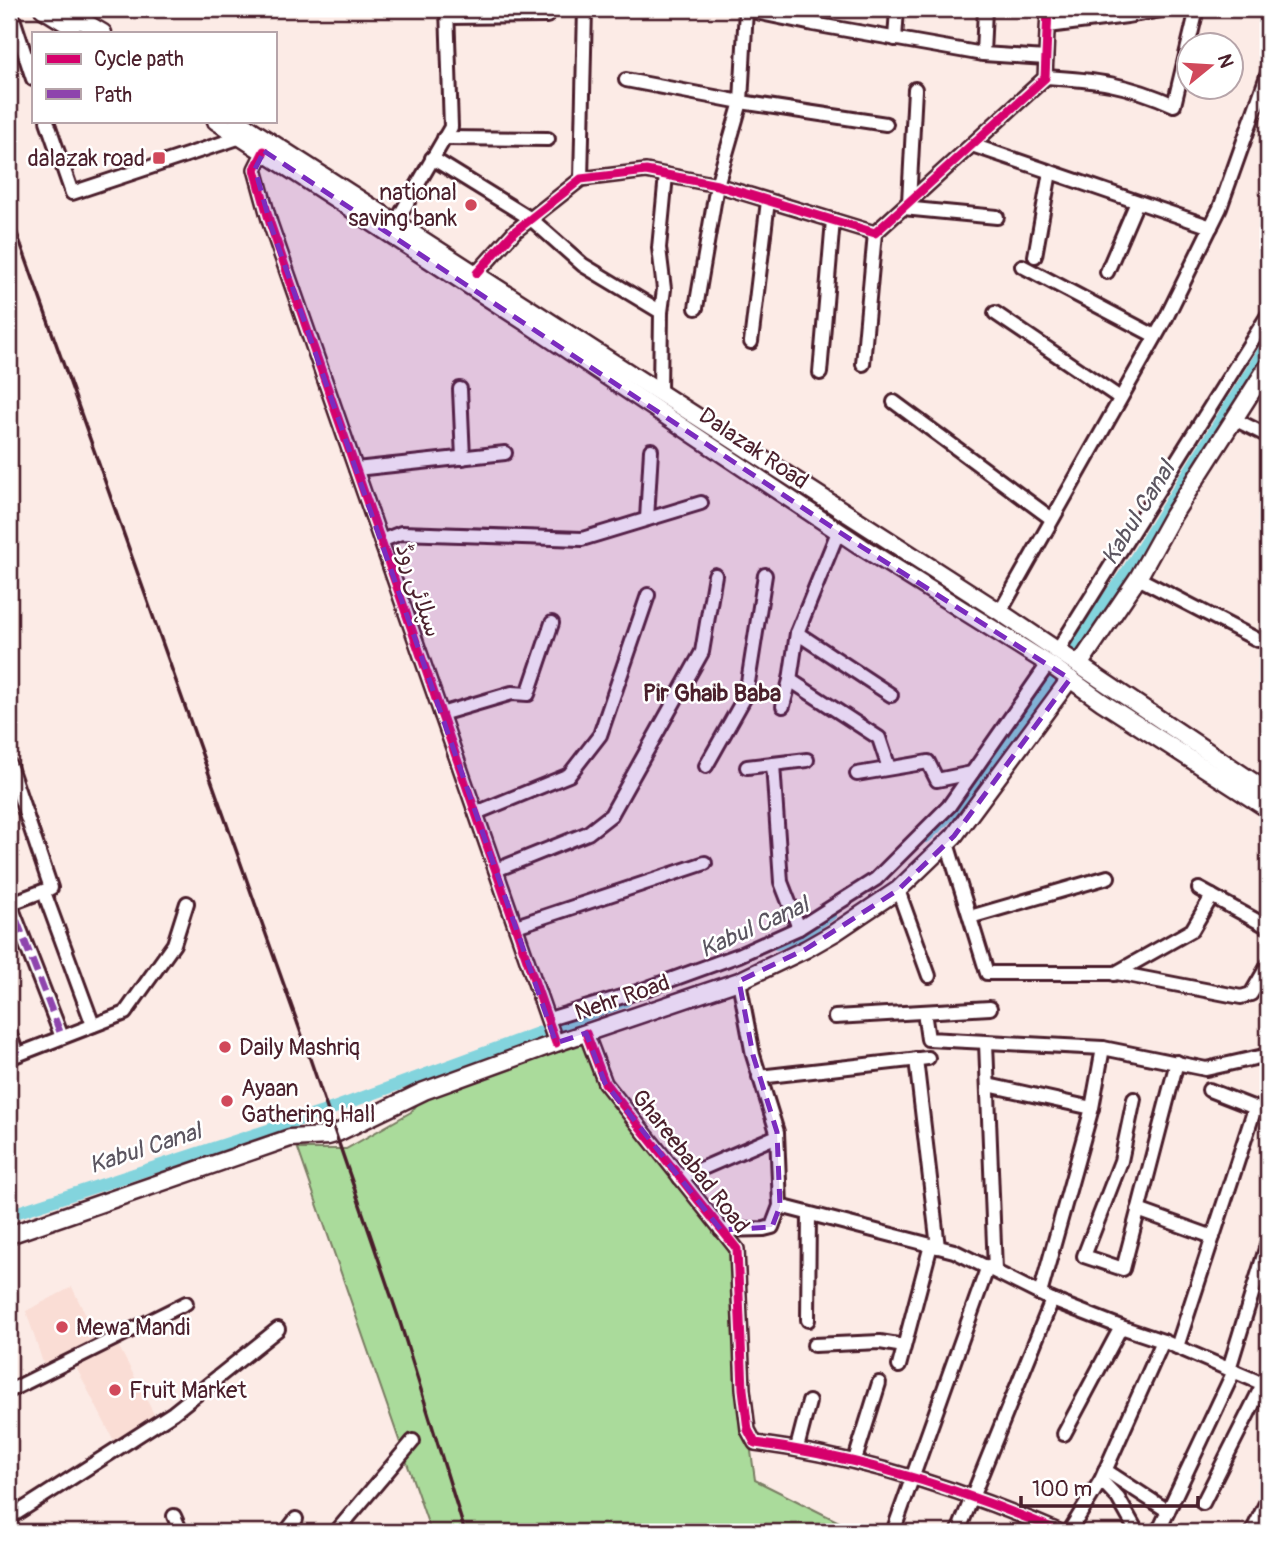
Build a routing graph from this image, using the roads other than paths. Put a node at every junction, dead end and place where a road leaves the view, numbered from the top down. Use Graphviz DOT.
graph roads {
  1 [pos="10,9"];
  2 [pos="43,9"];
  3 [pos="62,9"];
  4 [pos="585,9"];
  5 [pos="745,9"];
  6 [pos="897,9"];
  7 [pos="985,9"];
  8 [pos="1048,9"];
  9 [pos="1168,9"];
  10 [pos="1197,9"];
  11 [pos="447,13"];
  12 [pos="547,16"];
  13 [pos="1048,26"];
  14 [pos="81,32"];
  15 [pos="101,32"];
  16 [pos="895,38"];
  17 [pos="983,54"];
  18 [pos="1046,58"];
  19 [pos="1268,73"];
  20 [pos="32,76"];
  21 [pos="1046,77"];
  22 [pos="626,80"];
  23 [pos="915,89"];
  24 [pos="741,102"];
  25 [pos="47,122"];
  26 [pos="219,122"];
  27 [pos="886,124"];
  28 [pos="239,129"];
  29 [pos="444,138"];
  30 [pos="548,139"];
  31 [pos="972,145"];
  32 [pos="268,146"];
  33 [pos="432,158"];
  34 [pos="1050,172"];
  35 [pos="666,175"];
  36 [pos="581,179"];
  37 [pos="717,185"];
  38 [pos="768,201"];
  39 [pos="1137,202"];
  40 [pos="906,205"];
  41 [pos="363,208"];
  42 [pos="997,217"];
  43 [pos="531,219"];
  44 [pos="833,220"];
  45 [pos="396,222"];
  46 [pos="1210,227"];
  47 [pos="876,233"];
  48 [pos="1035,256"];
  49 [pos="450,265"];
  50 [pos="1022,266"];
  51 [pos="1107,272"];
  52 [pos="477,273"];
  53 [pos="696,308"];
  54 [pos="661,312"];
  55 [pos="995,313"];
  56 [pos="1266,323"];
  57 [pos="1155,336"];
  58 [pos="751,342"];
  59 [pos="863,364"];
  60 [pos="1268,366"];
  61 [pos="820,373"];
  62 [pos="460,389"];
  63 [pos="657,390"];
  64 [pos="1120,398"];
  65 [pos="894,402"];
  66 [pos="646,403"];
  67 [pos="1234,419"];
  68 [pos="1268,436"];
  69 [pos="651,450"];
  70 [pos="505,453"];
  71 [pos="464,457"];
  72 [pos="356,469"];
  73 [pos="701,503"];
  74 [pos="647,519"];
  75 [pos="1052,519"];
  76 [pos="838,531"];
  77 [pos="381,541"];
  78 [pos="715,575"];
  79 [pos="765,575"];
  80 [pos="1138,578"];
  81 [pos="648,595"];
  82 [pos="1000,612"];
  83 [pos="552,623"];
  84 [pos="797,633"];
  85 [pos="1258,640"];
  86 [pos="1063,664"];
  87 [pos="790,680"];
  88 [pos="891,695"];
  89 [pos="783,706"];
  90 [pos="442,714"];
  91 [pos="807,760"];
  92 [pos="9,764"];
  93 [pos="773,764"];
  94 [pos="706,766"];
  95 [pos="747,766"];
  96 [pos="890,768"];
  97 [pos="972,773"];
  98 [pos="857,774"];
  99 [pos="1268,792"];
  100 [pos="1268,809"];
  101 [pos="476,813"];
  102 [pos="947,843"];
  103 [pos="705,863"];
  104 [pos="496,870"];
  105 [pos="1108,877"];
  106 [pos="1199,889"];
  107 [pos="898,890"];
  108 [pos="44,892"];
  109 [pos="1212,896"];
  110 [pos="9,903"];
  111 [pos="187,903"];
  112 [pos="970,917"];
  113 [pos="516,926"];
  114 [pos="1268,927"];
  115 [pos="799,928"];
  116 [pos="1268,965"];
  117 [pos="1114,974"];
  118 [pos="929,976"];
  119 [pos="739,981"];
  120 [pos="990,1008"];
  121 [pos="924,1012"];
  122 [pos="835,1017"];
  123 [pos="549,1019"];
  124 [pos="93,1026"];
  125 [pos="9,1032"];
  126 [pos="586,1033"];
  127 [pos="62,1037"];
  128 [pos="556,1042"];
  129 [pos="986,1043"];
  130 [pos="1102,1048"];
  131 [pos="1268,1055"];
  132 [pos="13,1056"];
  133 [pos="1177,1062"];
  134 [pos="759,1077"];
  135 [pos="988,1085"];
  136 [pos="1209,1090"];
  137 [pos="1134,1099"];
  138 [pos="1092,1108"];
  139 [pos="1255,1108"];
  140 [pos="1268,1113"];
  141 [pos="777,1136"];
  142 [pos="680,1178"];
  143 [pos="780,1206"];
  144 [pos="1138,1210"];
  145 [pos="809,1214"];
  146 [pos="721,1230"];
  147 [pos="9,1235"];
  148 [pos="1213,1237"];
  149 [pos="1268,1242"];
  150 [pos="935,1246"];
  151 [pos="992,1268"];
  152 [pos="1046,1297"];
  153 [pos="186,1303"];
  154 [pos="808,1320"];
  155 [pos="1121,1327"];
  156 [pos="278,1329"];
  157 [pos="1163,1341"];
  158 [pos="814,1345"];
  159 [pos="904,1346"];
  160 [pos="1177,1347"];
  161 [pos="899,1366"];
  162 [pos="1231,1370"];
  163 [pos="879,1383"];
  164 [pos="1266,1385"];
  165 [pos="9,1391"];
  166 [pos="809,1402"];
  167 [pos="1064,1434"];
  168 [pos="413,1441"];
  169 [pos="797,1448"];
  170 [pos="855,1460"];
  171 [pos="1103,1475"];
  172 [pos="914,1477"];
  173 [pos="973,1497"];
  174 [pos="1268,1499"];
  175 [pos="1203,1503"];
  176 [pos="1168,1511"];
  177 [pos="174,1516"];
  178 [pos="9,1518"];
  179 [pos="296,1519"];
  180 [pos="9,1527"];
  181 [pos="1040,1528"];
  182 [pos="11,1532"];
  183 [pos="181,1532"];
  184 [pos="286,1532"];
  185 [pos="336,1532"];
  186 [pos="893,1532"];
  187 [pos="958,1532"];
  188 [pos="1061,1532"];
  189 [pos="1069,1532"];
  190 [pos="1137,1532"];
  191 [pos="1155,1532"];
  192 [pos="1252,1532"];
  1 -- 20 [label="street"];
  2 -- 14 [label="main road"];
  3 -- 15 [label="main road"];
  4 -- 36 [label="street"];
  5 -- 16 [label="street"];
  5 -- 24 [label="street"];
  6 -- 16 [label="street"];
  7 -- 17 [label="street"];
  8 -- 13 [label="street"];
  9 -- 13 [label="street"];
  10 -- 21 [label="street"];
  11 -- 12 [label="street"];
  11 -- 29 [label="street"];
  13 -- 18 [label="street"];
  16 -- 17 [label="street"];
  17 -- 18 [label="street"];
  18 -- 21 [label="street"];
  19 -- 46 [label="street"];
  21 -- 31 [label="street"];
  22 -- 24 [label="street"];
  23 -- 40 [label="street"];
  24 -- 27 [label="street"];
  24 -- 37 [label="street"];
  25 -- 28 [label="street"];
  26 -- 28 [label="main road, Dalazak Road"];
  28 -- 32 [label="main road, Dalazak Road"];
  29 -- 30 [label="street"];
  29 -- 33 [label="street"];
  31 -- 34 [label="street"];
  31 -- 40 [label="street"];
  32 -- 41 [label="main road, Dalazak Road"];
  32 -- 72 [label="street, سپلائی روڈ"];
  33 -- 43 [label="street"];
  33 -- 45 [label="street"];
  34 -- 39 [label="street"];
  34 -- 48 [label="street"];
  35 -- 36 [label="street"];
  35 -- 37 [label="street"];
  35 -- 54 [label="street"];
  36 -- 43 [label="street"];
  37 -- 38 [label="street"];
  37 -- 53 [label="street"];
  38 -- 44 [label="street"];
  38 -- 58 [label="street"];
  39 -- 46 [label="street"];
  39 -- 51 [label="street"];
  40 -- 42 [label="street"];
  40 -- 47 [label="street"];
  41 -- 45 [label="main road, Dalazak Road"];
  41 -- 49 [label="main road, Dalazak Road"];
  43 -- 52 [label="street"];
  43 -- 54 [label="street"];
  44 -- 47 [label="street"];
  44 -- 61 [label="street"];
  45 -- 49 [label="main road, Dalazak Road"];
  46 -- 57 [label="street"];
  47 -- 59 [label="street"];
  49 -- 52 [label="main road, Dalazak Road"];
  49 -- 66 [label="main road, Dalazak Road"];
  50 -- 57 [label="street"];
  52 -- 63 [label="main road, Dalazak Road"];
  54 -- 63 [label="street"];
  55 -- 64 [label="street"];
  56 -- 86 [label="street"];
  57 -- 64 [label="street"];
  60 -- 67 [label="main road, Nehr Road"];
  62 -- 71 [label="street"];
  63 -- 66 [label="main road"];
  63 -- 82 [label="main road, Dalazak Road"];
  64 -- 75 [label="street"];
  65 -- 75 [label="street"];
  66 -- 76 [label="main road, Dalazak Road"];
  67 -- 68 [label="street"];
  67 -- 80 [label="main road, Nehr Road"];
  69 -- 74 [label="street"];
  70 -- 71 [label="street"];
  71 -- 72 [label="street"];
  72 -- 77 [label="street, سپلائی روڈ"];
  73 -- 74 [label="street"];
  74 -- 77 [label="street"];
  75 -- 82 [label="street"];
  76 -- 84 [label="street"];
  76 -- 86 [label="main road, Dalazak Road"];
  77 -- 90 [label="street, سپلائی روڈ"];
  78 -- 104 [label="street"];
  79 -- 94 [label="street"];
  80 -- 85 [label="street"];
  80 -- 86 [label="main road, Nehr Road"];
  81 -- 101 [label="street"];
  82 -- 86 [label="main road, Dalazak Road"];
  83 -- 90 [label="street"];
  84 -- 87 [label="street"];
  84 -- 88 [label="street"];
  86 -- 97 [label="street"];
  86 -- 99 [label="main road, Dalazak Road"];
  86 -- 100 [label="main road, Dalazak Road"];
  86 -- 102 [label="main road, Nehr Road"];
  87 -- 89 [label="street"];
  87 -- 96 [label="street"];
  90 -- 101 [label="street, سپلائی روڈ"];
  91 -- 93 [label="street"];
  92 -- 108 [label="street"];
  93 -- 95 [label="street"];
  93 -- 115 [label="street"];
  96 -- 97 [label="street"];
  96 -- 98 [label="street"];
  97 -- 115 [label="street"];
  101 -- 104 [label="street, سپلائی روڈ"];
  102 -- 107 [label="main road, Nehr Road"];
  102 -- 112 [label="street"];
  103 -- 113 [label="street"];
  104 -- 113 [label="street, سپلائی روڈ"];
  105 -- 112 [label="street"];
  106 -- 109 [label="street"];
  107 -- 118 [label="street"];
  107 -- 119 [label="main road, Nehr Road"];
  108 -- 110 [label="street"];
  108 -- 124 [label="street"];
  109 -- 114 [label="street"];
  109 -- 117 [label="street"];
  110 -- 127 [label="street"];
  111 -- 124 [label="street"];
  112 -- 117 [label="street"];
  113 -- 123 [label="street, سپلائی روڈ"];
  115 -- 123 [label="street"];
  116 -- 117 [label="street"];
  119 -- 126 [label="main road, Nehr Road"];
  119 -- 134 [label="street"];
  120 -- 121 [label="street"];
  121 -- 122 [label="street"];
  121 -- 129 [label="street"];
  123 -- 128 [label="street, سپلائی روڈ"];
  124 -- 127 [label="street"];
  125 -- 132 [label="street"];
  126 -- 128 [label="main road, Nehr Road"];
  126 -- 142 [label="street, Ghareebabad Road"];
  127 -- 132 [label="street"];
  128 -- 147 [label="main road, Nehr Road"];
  129 -- 130 [label="street"];
  129 -- 135 [label="street"];
  130 -- 133 [label="street"];
  130 -- 138 [label="street"];
  131 -- 133 [label="street"];
  133 -- 144 [label="street"];
  134 -- 141 [label="street"];
  134 -- 150 [label="street"];
  135 -- 138 [label="street"];
  135 -- 151 [label="street"];
  136 -- 139 [label="street"];
  137 -- 144 [label="street"];
  138 -- 152 [label="street"];
  139 -- 140 [label="street"];
  139 -- 148 [label="street"];
  141 -- 142 [label="street"];
  141 -- 143 [label="street"];
  142 -- 146 [label="street, Ghareebabad Road"];
  143 -- 145 [label="street"];
  143 -- 146 [label="street"];
  144 -- 148 [label="street"];
  145 -- 150 [label="street"];
  145 -- 154 [label="street"];
  146 -- 169 [label="street, Ghareebabad Road"];
  148 -- 160 [label="street"];
  149 -- 162 [label="street"];
  150 -- 151 [label="street"];
  150 -- 159 [label="street"];
  151 -- 152 [label="street"];
  151 -- 172 [label="street"];
  152 -- 155 [label="street"];
  152 -- 173 [label="street"];
  153 -- 165 [label="street"];
  155 -- 157 [label="street"];
  155 -- 167 [label="street"];
  156 -- 178 [label="street"];
  157 -- 160 [label="street"];
  157 -- 171 [label="street"];
  158 -- 159 [label="street"];
  159 -- 161 [label="street"];
  160 -- 162 [label="street"];
  162 -- 164 [label="street"];
  162 -- 176 [label="street"];
  163 -- 170 [label="street"];
  164 -- 175 [label="street"];
  166 -- 169 [label="street"];
  168 -- 185 [label="street"];
  169 -- 170 [label="street"];
  170 -- 172 [label="street"];
  171 -- 176 [label="street"];
  171 -- 189 [label="street"];
  171 -- 190 [label="street"];
  172 -- 173 [label="street"];
  172 -- 186 [label="street"];
  173 -- 181 [label="street"];
  173 -- 187 [label="street"];
  174 -- 192 [label="street"];
  176 -- 191 [label="street"];
  177 -- 183 [label="street"];
  179 -- 184 [label="street"];
  180 -- 182 [label="street"];
  181 -- 188 [label="street"];
}
